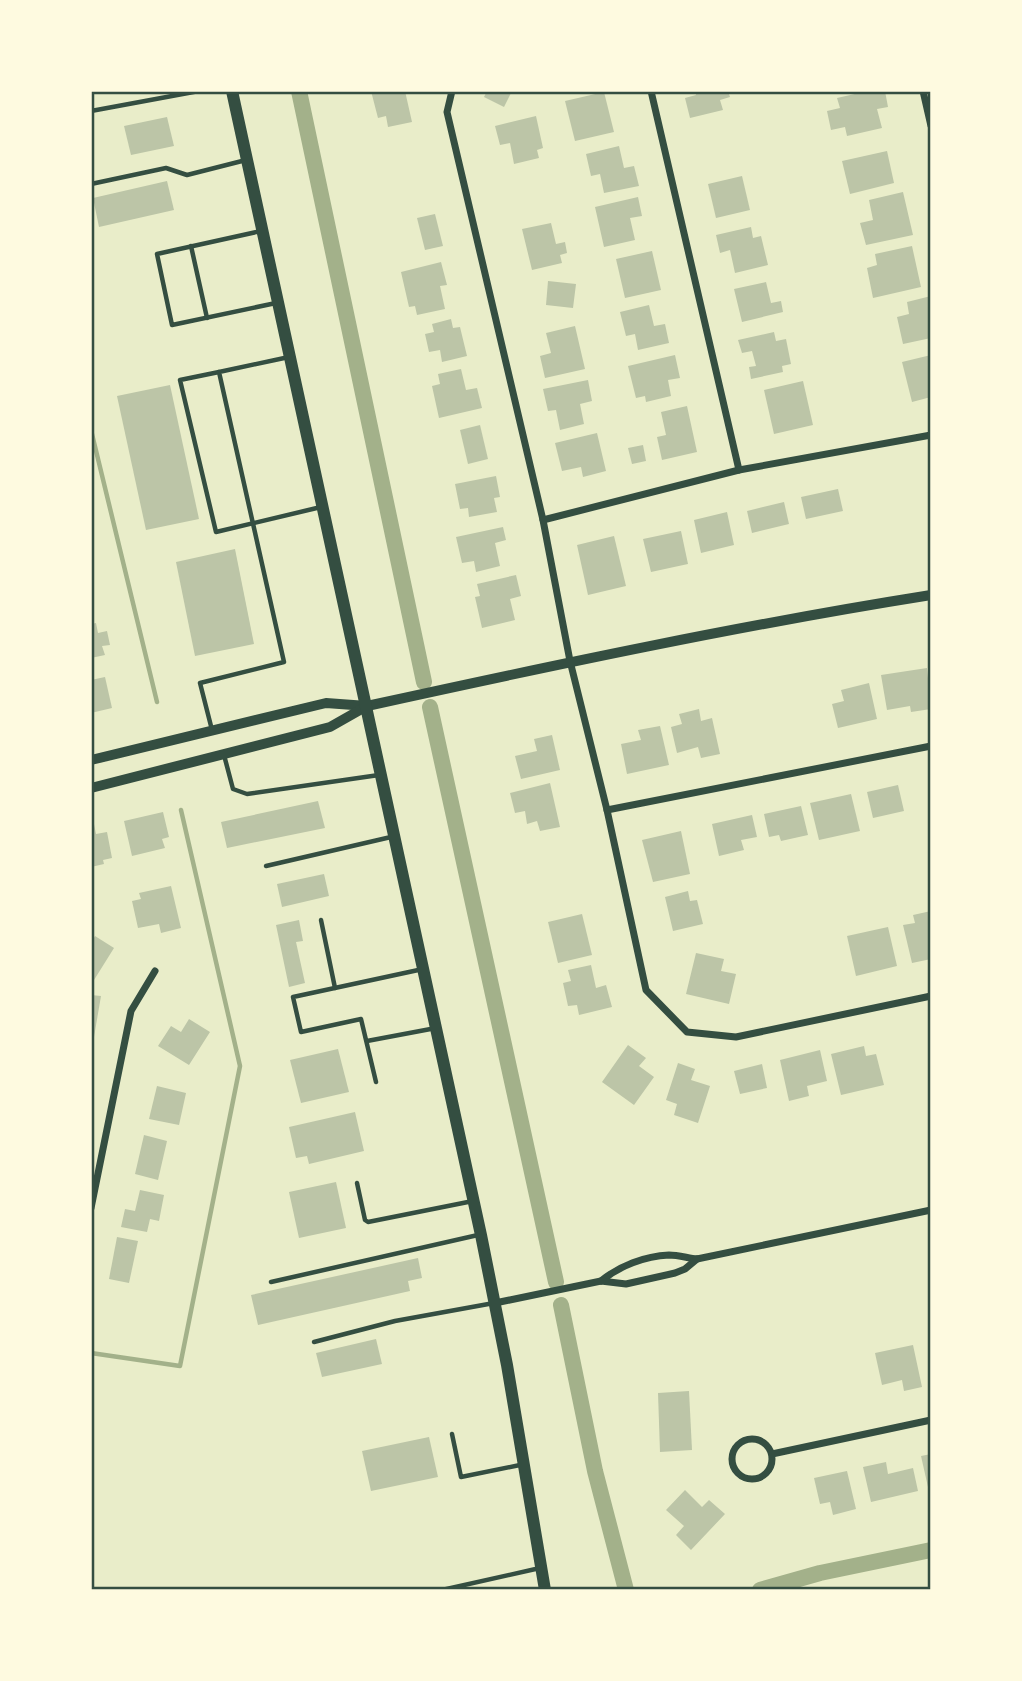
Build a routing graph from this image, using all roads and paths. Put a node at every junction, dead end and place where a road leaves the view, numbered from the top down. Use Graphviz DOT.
graph roads {
  1 [pos="199,91"];
  2 [pos="232,91"];
  3 [pos="452,91"];
  4 [pos="651,91"];
  5 [pos="923,91"];
  6 [pos="91,111"];
  7 [pos="931,126"];
  8 [pos="246,160"];
  9 [pos="91,184"];
  10 [pos="262,230"];
  11 [pos="191,246"];
  12 [pos="278,303"];
  13 [pos="207,318"];
  14 [pos="290,357"];
  15 [pos="219,372"];
  16 [pos="931,435"];
  17 [pos="739,470"];
  18 [pos="323,507"];
  19 [pos="543,520"];
  20 [pos="253,523"];
  21 [pos="931,595"];
  22 [pos="570,661"];
  23 [pos="367,706"];
  24 [pos="212,731"];
  25 [pos="931,746"];
  26 [pos="223,754"];
  27 [pos="91,760"];
  28 [pos="382,774"];
  29 [pos="91,788"];
  30 [pos="607,810"];
  31 [pos="395,836"];
  32 [pos="266,866"];
  33 [pos="321,920"];
  34 [pos="424,968"];
  35 [pos="155,971"];
  36 [pos="335,988"];
  37 [pos="931,996"];
  38 [pos="437,1028"];
  39 [pos="367,1041"];
  40 [pos="376,1082"];
  41 [pos="357,1183"];
  42 [pos="474,1201"];
  43 [pos="91,1208"];
  44 [pos="931,1210"];
  45 [pos="481,1235"];
  46 [pos="697,1259"];
  47 [pos="645,1261"];
  48 [pos="649,1279"];
  49 [pos="601,1281"];
  50 [pos="271,1282"];
  51 [pos="495,1303"];
  52 [pos="314,1342"];
  53 [pos="931,1420"];
  54 [pos="452,1434"];
  55 [pos="772,1454"];
  56 [pos="525,1464"];
  57 [pos="541,1568"];
  58 [pos="442,1590"];
  59 [pos="545,1590"];
  1 -- 6 [label="lane"];
  2 -- 8 [label="main road"];
  3 -- 19 [label="street"];
  4 -- 17 [label="street"];
  5 -- 7 [label="street"];
  8 -- 9 [label="lane"];
  8 -- 10 [label="main road"];
  10 -- 11 [label="lane"];
  10 -- 12 [label="main road"];
  11 -- 13 [label="lane"];
  11 -- 13 [label="lane"];
  12 -- 13 [label="lane"];
  12 -- 14 [label="main road"];
  14 -- 15 [label="lane"];
  14 -- 18 [label="main road"];
  15 -- 20 [label="lane"];
  15 -- 20 [label="lane"];
  16 -- 17 [label="street"];
  17 -- 19 [label="street"];
  18 -- 20 [label="lane"];
  18 -- 23 [label="main road"];
  19 -- 22 [label="street"];
  20 -- 24 [label="lane"];
  21 -- 22 [label="street"];
  22 -- 23 [label="street"];
  22 -- 30 [label="street"];
  23 -- 24 [label="street"];
  23 -- 26 [label="street"];
  23 -- 28 [label="main road"];
  24 -- 27 [label="street"];
  25 -- 30 [label="street"];
  26 -- 28 [label="lane"];
  26 -- 29 [label="street"];
  28 -- 31 [label="main road"];
  30 -- 37 [label="street"];
  31 -- 32 [label="lane"];
  31 -- 34 [label="main road"];
  33 -- 36 [label="lane"];
  34 -- 36 [label="lane"];
  34 -- 38 [label="main road"];
  35 -- 43 [label="street"];
  36 -- 39 [label="lane"];
  38 -- 39 [label="lane"];
  38 -- 42 [label="main road"];
  39 -- 40 [label="lane"];
  41 -- 42 [label="lane"];
  42 -- 45 [label="main road"];
  44 -- 46 [label="street"];
  45 -- 50 [label="lane"];
  45 -- 51 [label="main road"];
  46 -- 47 [label="street"];
  46 -- 48 [label="street"];
  47 -- 48 [label="street"];
  47 -- 49 [label="street"];
  48 -- 49 [label="street"];
  49 -- 51 [label="street"];
  51 -- 52 [label="lane"];
  51 -- 56 [label="main road"];
  53 -- 55 [label="street"];
  54 -- 56 [label="lane"];
  55 -- 55 [label="street"];
  56 -- 57 [label="main road"];
  57 -- 58 [label="lane"];
  57 -- 59 [label="main road"];
}
